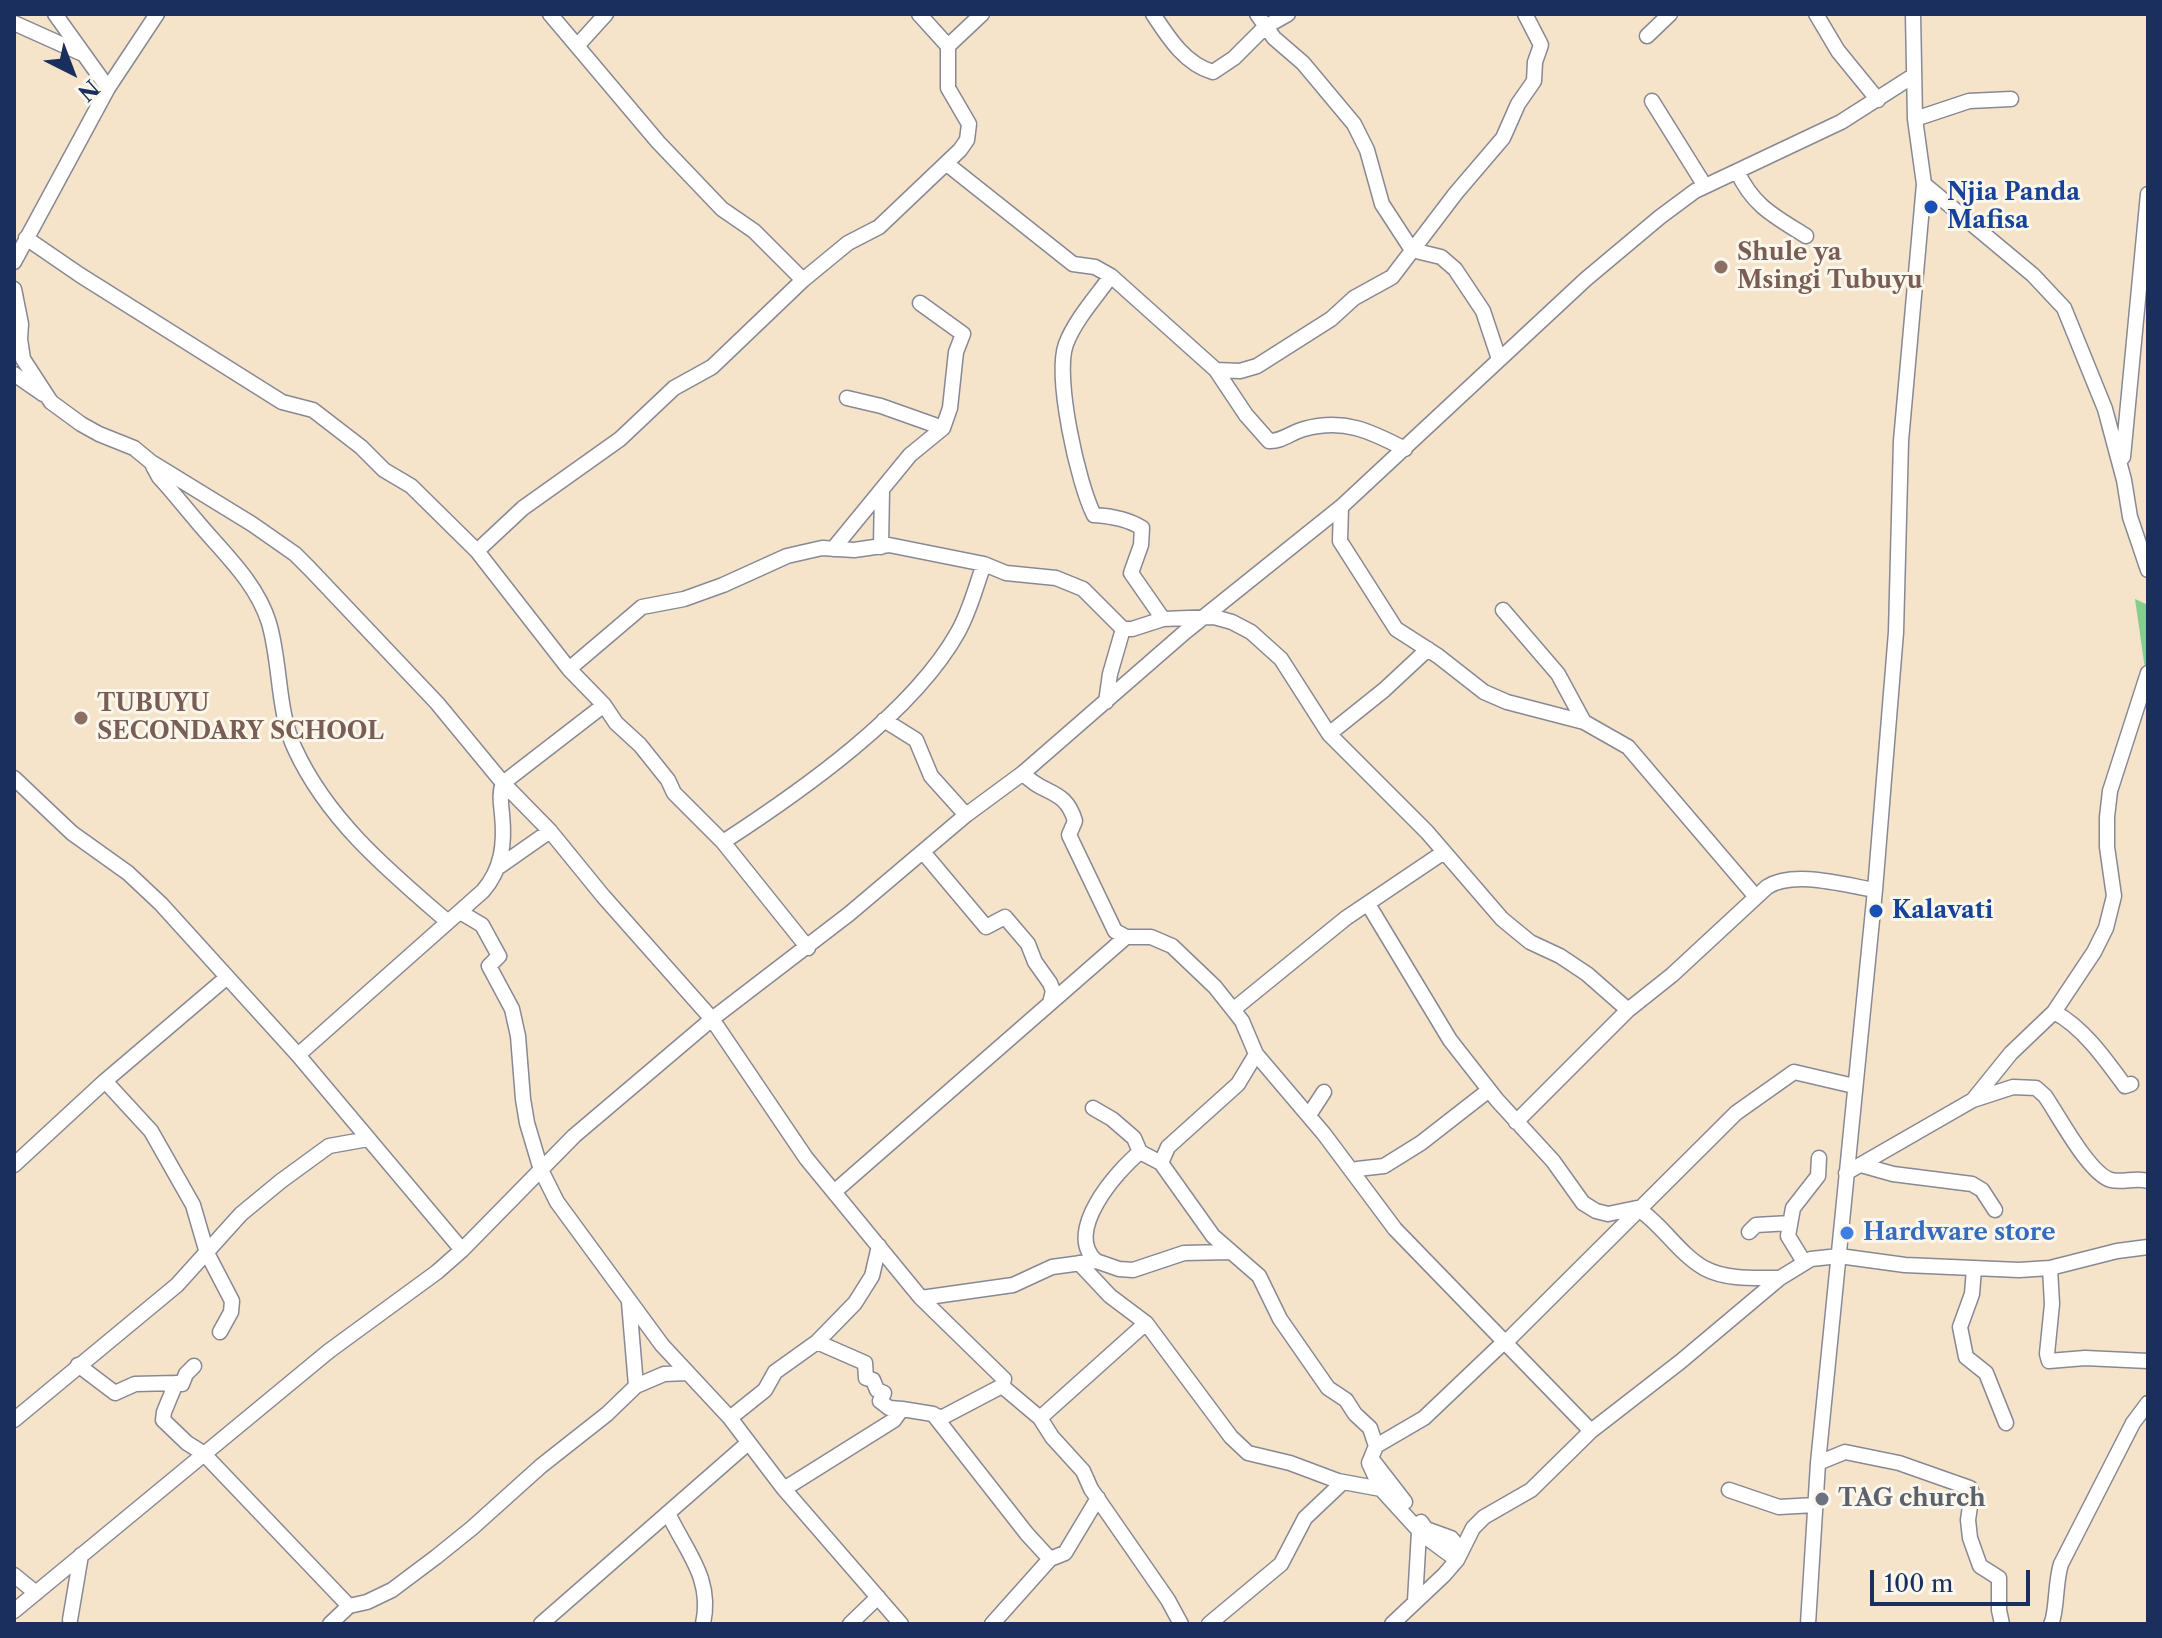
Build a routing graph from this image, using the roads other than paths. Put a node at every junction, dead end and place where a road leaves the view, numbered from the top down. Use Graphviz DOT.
graph roads {
  1 [pos="55,14"];
  2 [pos="157,14"];
  3 [pos="550,14"];
  4 [pos="606,14"];
  5 [pos="919,14"];
  6 [pos="982,14"];
  7 [pos="1153,14"];
  8 [pos="1288,14"];
  9 [pos="1525,14"];
  10 [pos="1670,14"];
  11 [pos="1816,14"];
  12 [pos="1913,14"];
  13 [pos="1261,20"];
  14 [pos="14,23"];
  15 [pos="1647,36"];
  16 [pos="577,46"];
  17 [pos="948,46"];
  18 [pos="84,55"];
  19 [pos="1913,76"];
  20 [pos="108,88"];
  21 [pos="2011,99"];
  22 [pos="1878,100"];
  23 [pos="1652,101"];
  24 [pos="1915,119"];
  25 [pos="947,164"];
  26 [pos="1737,171"];
  27 [pos="1924,184"];
  28 [pos="1705,186"];
  29 [pos="2148,194"];
  30 [pos="1806,236"];
  31 [pos="26,238"];
  32 [pos="1412,250"];
  33 [pos="14,262"];
  34 [pos="1111,276"];
  35 [pos="803,280"];
  36 [pos="14,289"];
  37 [pos="920,303"];
  38 [pos="1499,359"];
  39 [pos="1216,370"];
  40 [pos="14,374"];
  41 [pos="47,397"];
  42 [pos="847,398"];
  43 [pos="943,428"];
  44 [pos="1405,449"];
  45 [pos="151,462"];
  46 [pos="2124,480"];
  47 [pos="882,490"];
  48 [pos="1341,507"];
  49 [pos="881,547"];
  50 [pos="833,549"];
  51 [pos="477,551"];
  52 [pos="984,564"];
  53 [pos="2148,570"];
  54 [pos="1503,610"];
  55 [pos="1204,617"];
  56 [pos="1163,619"];
  57 [pos="1123,629"];
  58 [pos="1428,649"];
  59 [pos="569,669"];
  60 [pos="2148,673"];
  61 [pos="1106,702"];
  62 [pos="604,705"];
  63 [pos="884,720"];
  64 [pos="1584,722"];
  65 [pos="1329,734"];
  66 [pos="1023,773"];
  67 [pos="14,778"];
  68 [pos="503,783"];
  69 [pos="966,815"];
  70 [pos="550,831"];
  71 [pos="723,842"];
  72 [pos="923,852"];
  73 [pos="1444,852"];
  74 [pos="500,866"];
  75 [pos="1875,890"];
  76 [pos="1756,897"];
  77 [pos="1368,904"];
  78 [pos="460,912"];
  79 [pos="448,922"];
  80 [pos="1126,937"];
  81 [pos="808,948"];
  82 [pos="226,978"];
  83 [pos="1050,1003"];
  84 [pos="1234,1009"];
  85 [pos="1628,1010"];
  86 [pos="2054,1012"];
  87 [pos="712,1019"];
  88 [pos="1256,1054"];
  89 [pos="298,1055"];
  90 [pos="105,1081"];
  91 [pos="2131,1084"];
  92 [pos="1854,1086"];
  93 [pos="1489,1090"];
  94 [pos="1324,1092"];
  95 [pos="1973,1100"];
  96 [pos="1093,1108"];
  97 [pos="1309,1115"];
  98 [pos="1516,1122"];
  99 [pos="368,1139"];
  100 [pos="1140,1152"];
  101 [pos="1819,1158"];
  102 [pos="1161,1163"];
  103 [pos="14,1165"];
  104 [pos="1861,1165"];
  105 [pos="1357,1169"];
  106 [pos="541,1170"];
  107 [pos="1846,1173"];
  108 [pos="2148,1181"];
  109 [pos="834,1192"];
  110 [pos="1641,1210"];
  111 [pos="1995,1210"];
  112 [pos="1790,1223"];
  113 [pos="1749,1232"];
  114 [pos="879,1246"];
  115 [pos="2148,1247"];
  116 [pos="462,1250"];
  117 [pos="1229,1252"];
  118 [pos="207,1253"];
  119 [pos="1839,1256"];
  120 [pos="1096,1261"];
  121 [pos="1804,1262"];
  122 [pos="1079,1263"];
  123 [pos="2050,1268"];
  124 [pos="1974,1269"];
  125 [pos="1780,1278"];
  126 [pos="921,1298"];
  127 [pos="629,1300"];
  128 [pos="1146,1323"];
  129 [pos="220,1332"];
  130 [pos="1507,1340"];
  131 [pos="817,1342"];
  132 [pos="2148,1361"];
  133 [pos="78,1365"];
  134 [pos="194,1366"];
  135 [pos="687,1373"];
  136 [pos="176,1383"];
  137 [pos="636,1386"];
  138 [pos="1002,1386"];
  139 [pos="2148,1403"];
  140 [pos="902,1409"];
  141 [pos="933,1414"];
  142 [pos="730,1418"];
  143 [pos="1040,1418"];
  144 [pos="14,1420"];
  145 [pos="2006,1423"];
  146 [pos="1591,1431"];
  147 [pos="748,1443"];
  148 [pos="203,1453"];
  149 [pos="1374,1453"];
  150 [pos="1818,1463"];
  151 [pos="1343,1482"];
  152 [pos="784,1489"];
  153 [pos="1381,1489"];
  154 [pos="1729,1490"];
  155 [pos="1098,1498"];
  156 [pos="1815,1505"];
  157 [pos="668,1513"];
  158 [pos="1419,1532"];
  159 [pos="81,1555"];
  160 [pos="1459,1555"];
  161 [pos="1050,1559"];
  162 [pos="14,1575"];
  163 [pos="36,1593"];
  164 [pos="878,1597"];
  165 [pos="1415,1601"];
  166 [pos="349,1606"];
  167 [pos="14,1611"];
  168 [pos="70,1620"];
  169 [pos="1404,1621"];
  170 [pos="330,1624"];
  171 [pos="541,1624"];
  172 [pos="703,1624"];
  173 [pos="850,1624"];
  174 [pos="901,1624"];
  175 [pos="992,1624"];
  176 [pos="1181,1624"];
  177 [pos="1209,1624"];
  178 [pos="1808,1624"];
  179 [pos="2002,1624"];
  180 [pos="2051,1624"];
  1 -- 18 [label="street"];
  2 -- 20 [label="street"];
  3 -- 16 [label="street"];
  4 -- 16 [label="street"];
  5 -- 17 [label="street"];
  6 -- 17 [label="street"];
  7 -- 13 [label="street"];
  8 -- 13 [label="street"];
  9 -- 32 [label="street"];
  10 -- 15 [label="street"];
  11 -- 22 [label="street"];
  12 -- 19 [label="street"];
  13 -- 32 [label="street"];
  14 -- 18 [label="street"];
  16 -- 35 [label="street"];
  17 -- 25 [label="street"];
  18 -- 20 [label="street"];
  19 -- 22 [label="street"];
  19 -- 24 [label="street"];
  20 -- 31 [label="street"];
  21 -- 24 [label="street"];
  22 -- 26 [label="street"];
  23 -- 28 [label="street"];
  24 -- 27 [label="street"];
  25 -- 34 [label="street"];
  25 -- 35 [label="street"];
  26 -- 28 [label="street"];
  26 -- 30 [label="street"];
  27 -- 46 [label="street"];
  27 -- 75 [label="street"];
  28 -- 38 [label="street"];
  29 -- 46 [label="street"];
  31 -- 33 [label="street"];
  31 -- 51 [label="street"];
  32 -- 38 [label="street"];
  32 -- 39 [label="street"];
  34 -- 39 [label="street"];
  34 -- 56 [label="street"];
  35 -- 51 [label="street"];
  36 -- 41 [label="street"];
  37 -- 43 [label="street"];
  38 -- 44 [label="street"];
  39 -- 44 [label="street"];
  40 -- 41 [label="street"];
  41 -- 45 [label="street"];
  42 -- 43 [label="street"];
  43 -- 47 [label="street"];
  44 -- 48 [label="street"];
  45 -- 68 [label="street"];
  45 -- 79 [label="street"];
  46 -- 53 [label="street"];
  47 -- 49 [label="street"];
  47 -- 50 [label="street"];
  48 -- 55 [label="street"];
  48 -- 58 [label="street"];
  49 -- 50 [label="street"];
  49 -- 52 [label="street"];
  50 -- 59 [label="street"];
  51 -- 59 [label="street"];
  52 -- 57 [label="street"];
  52 -- 63 [label="street"];
  54 -- 64 [label="street"];
  55 -- 56 [label="street"];
  55 -- 61 [label="street"];
  55 -- 65 [label="street"];
  56 -- 57 [label="street"];
  57 -- 61 [label="street"];
  58 -- 64 [label="street"];
  58 -- 65 [label="street"];
  59 -- 62 [label="street"];
  60 -- 86 [label="street"];
  61 -- 66 [label="street"];
  62 -- 68 [label="street"];
  62 -- 71 [label="street"];
  63 -- 69 [label="street"];
  63 -- 71 [label="street"];
  64 -- 76 [label="street"];
  65 -- 73 [label="street"];
  66 -- 69 [label="street"];
  66 -- 80 [label="street"];
  67 -- 82 [label="street"];
  68 -- 70 [label="street"];
  68 -- 74 [label="street"];
  69 -- 72 [label="street"];
  70 -- 74 [label="street"];
  70 -- 87 [label="street"];
  71 -- 81 [label="street"];
  72 -- 81 [label="street"];
  72 -- 83 [label="street"];
  73 -- 77 [label="street"];
  73 -- 85 [label="street"];
  74 -- 78 [label="street"];
  75 -- 76 [label="street"];
  75 -- 92 [label="street"];
  76 -- 85 [label="street"];
  77 -- 84 [label="street"];
  77 -- 93 [label="street"];
  78 -- 79 [label="street"];
  78 -- 106 [label="street"];
  79 -- 89 [label="street"];
  80 -- 83 [label="street"];
  80 -- 84 [label="street"];
  81 -- 87 [label="street"];
  82 -- 89 [label="street"];
  82 -- 90 [label="street"];
  83 -- 109 [label="street"];
  84 -- 88 [label="street"];
  85 -- 98 [label="street"];
  86 -- 91 [label="street"];
  86 -- 95 [label="street"];
  87 -- 106 [label="street"];
  87 -- 109 [label="street"];
  88 -- 97 [label="street"];
  88 -- 102 [label="street"];
  89 -- 99 [label="street"];
  90 -- 103 [label="street"];
  90 -- 118 [label="street"];
  92 -- 107 [label="street"];
  92 -- 110 [label="street"];
  93 -- 98 [label="street"];
  93 -- 105 [label="street"];
  94 -- 97 [label="street"];
  95 -- 104 [label="street"];
  95 -- 108 [label="street"];
  96 -- 100 [label="street"];
  97 -- 130 [label="street"];
  98 -- 110 [label="street"];
  99 -- 116 [label="street"];
  99 -- 118 [label="street"];
  100 -- 102 [label="street"];
  100 -- 120 [label="street"];
  101 -- 112 [label="street"];
  102 -- 117 [label="street"];
  104 -- 107 [label="street"];
  104 -- 111 [label="street"];
  106 -- 116 [label="street"];
  106 -- 127 [label="street"];
  107 -- 119 [label="street"];
  109 -- 114 [label="street"];
  110 -- 125 [label="street"];
  110 -- 130 [label="street"];
  112 -- 113 [label="street"];
  112 -- 121 [label="street"];
  114 -- 126 [label="street"];
  114 -- 131 [label="street"];
  115 -- 123 [label="street"];
  116 -- 148 [label="street"];
  117 -- 120 [label="street"];
  117 -- 149 [label="street"];
  118 -- 129 [label="street"];
  118 -- 133 [label="street"];
  119 -- 121 [label="street"];
  119 -- 124 [label="street"];
  119 -- 150 [label="street"];
  120 -- 122 [label="street"];
  121 -- 125 [label="street"];
  122 -- 126 [label="street"];
  122 -- 128 [label="street"];
  123 -- 124 [label="street"];
  123 -- 132 [label="street"];
  124 -- 145 [label="street"];
  125 -- 146 [label="street"];
  126 -- 138 [label="street"];
  127 -- 135 [label="street"];
  127 -- 137 [label="street"];
  128 -- 143 [label="street"];
  128 -- 151 [label="street"];
  130 -- 146 [label="street"];
  130 -- 149 [label="street"];
  131 -- 140 [label="street"];
  131 -- 142 [label="street"];
  133 -- 136 [label="street"];
  133 -- 144 [label="street"];
  134 -- 136 [label="street"];
  135 -- 137 [label="street"];
  135 -- 142 [label="street"];
  136 -- 148 [label="street"];
  137 -- 166 [label="street"];
  138 -- 141 [label="street"];
  138 -- 143 [label="street"];
  139 -- 180 [label="street"];
  140 -- 141 [label="street"];
  140 -- 152 [label="street"];
  141 -- 161 [label="street"];
  142 -- 147 [label="street"];
  143 -- 155 [label="street"];
  146 -- 160 [label="street"];
  147 -- 152 [label="street"];
  147 -- 157 [label="street"];
  148 -- 159 [label="street"];
  148 -- 166 [label="street"];
  149 -- 153 [label="street"];
  149 -- 160 [label="street"];
  150 -- 156 [label="street"];
  150 -- 179 [label="street"];
  151 -- 153 [label="street"];
  151 -- 177 [label="street"];
  152 -- 164 [label="street"];
  153 -- 158 [label="street"];
  154 -- 156 [label="street"];
  155 -- 161 [label="street"];
  155 -- 176 [label="street"];
  156 -- 178 [label="street"];
  157 -- 171 [label="street"];
  157 -- 172 [label="street"];
  158 -- 160 [label="street"];
  158 -- 165 [label="street"];
  159 -- 163 [label="street"];
  159 -- 168 [label="street"];
  160 -- 165 [label="street"];
  161 -- 175 [label="street"];
  162 -- 163 [label="street"];
  163 -- 167 [label="street"];
  164 -- 173 [label="street"];
  164 -- 174 [label="street"];
  165 -- 169 [label="street"];
  166 -- 170 [label="street"];
}
